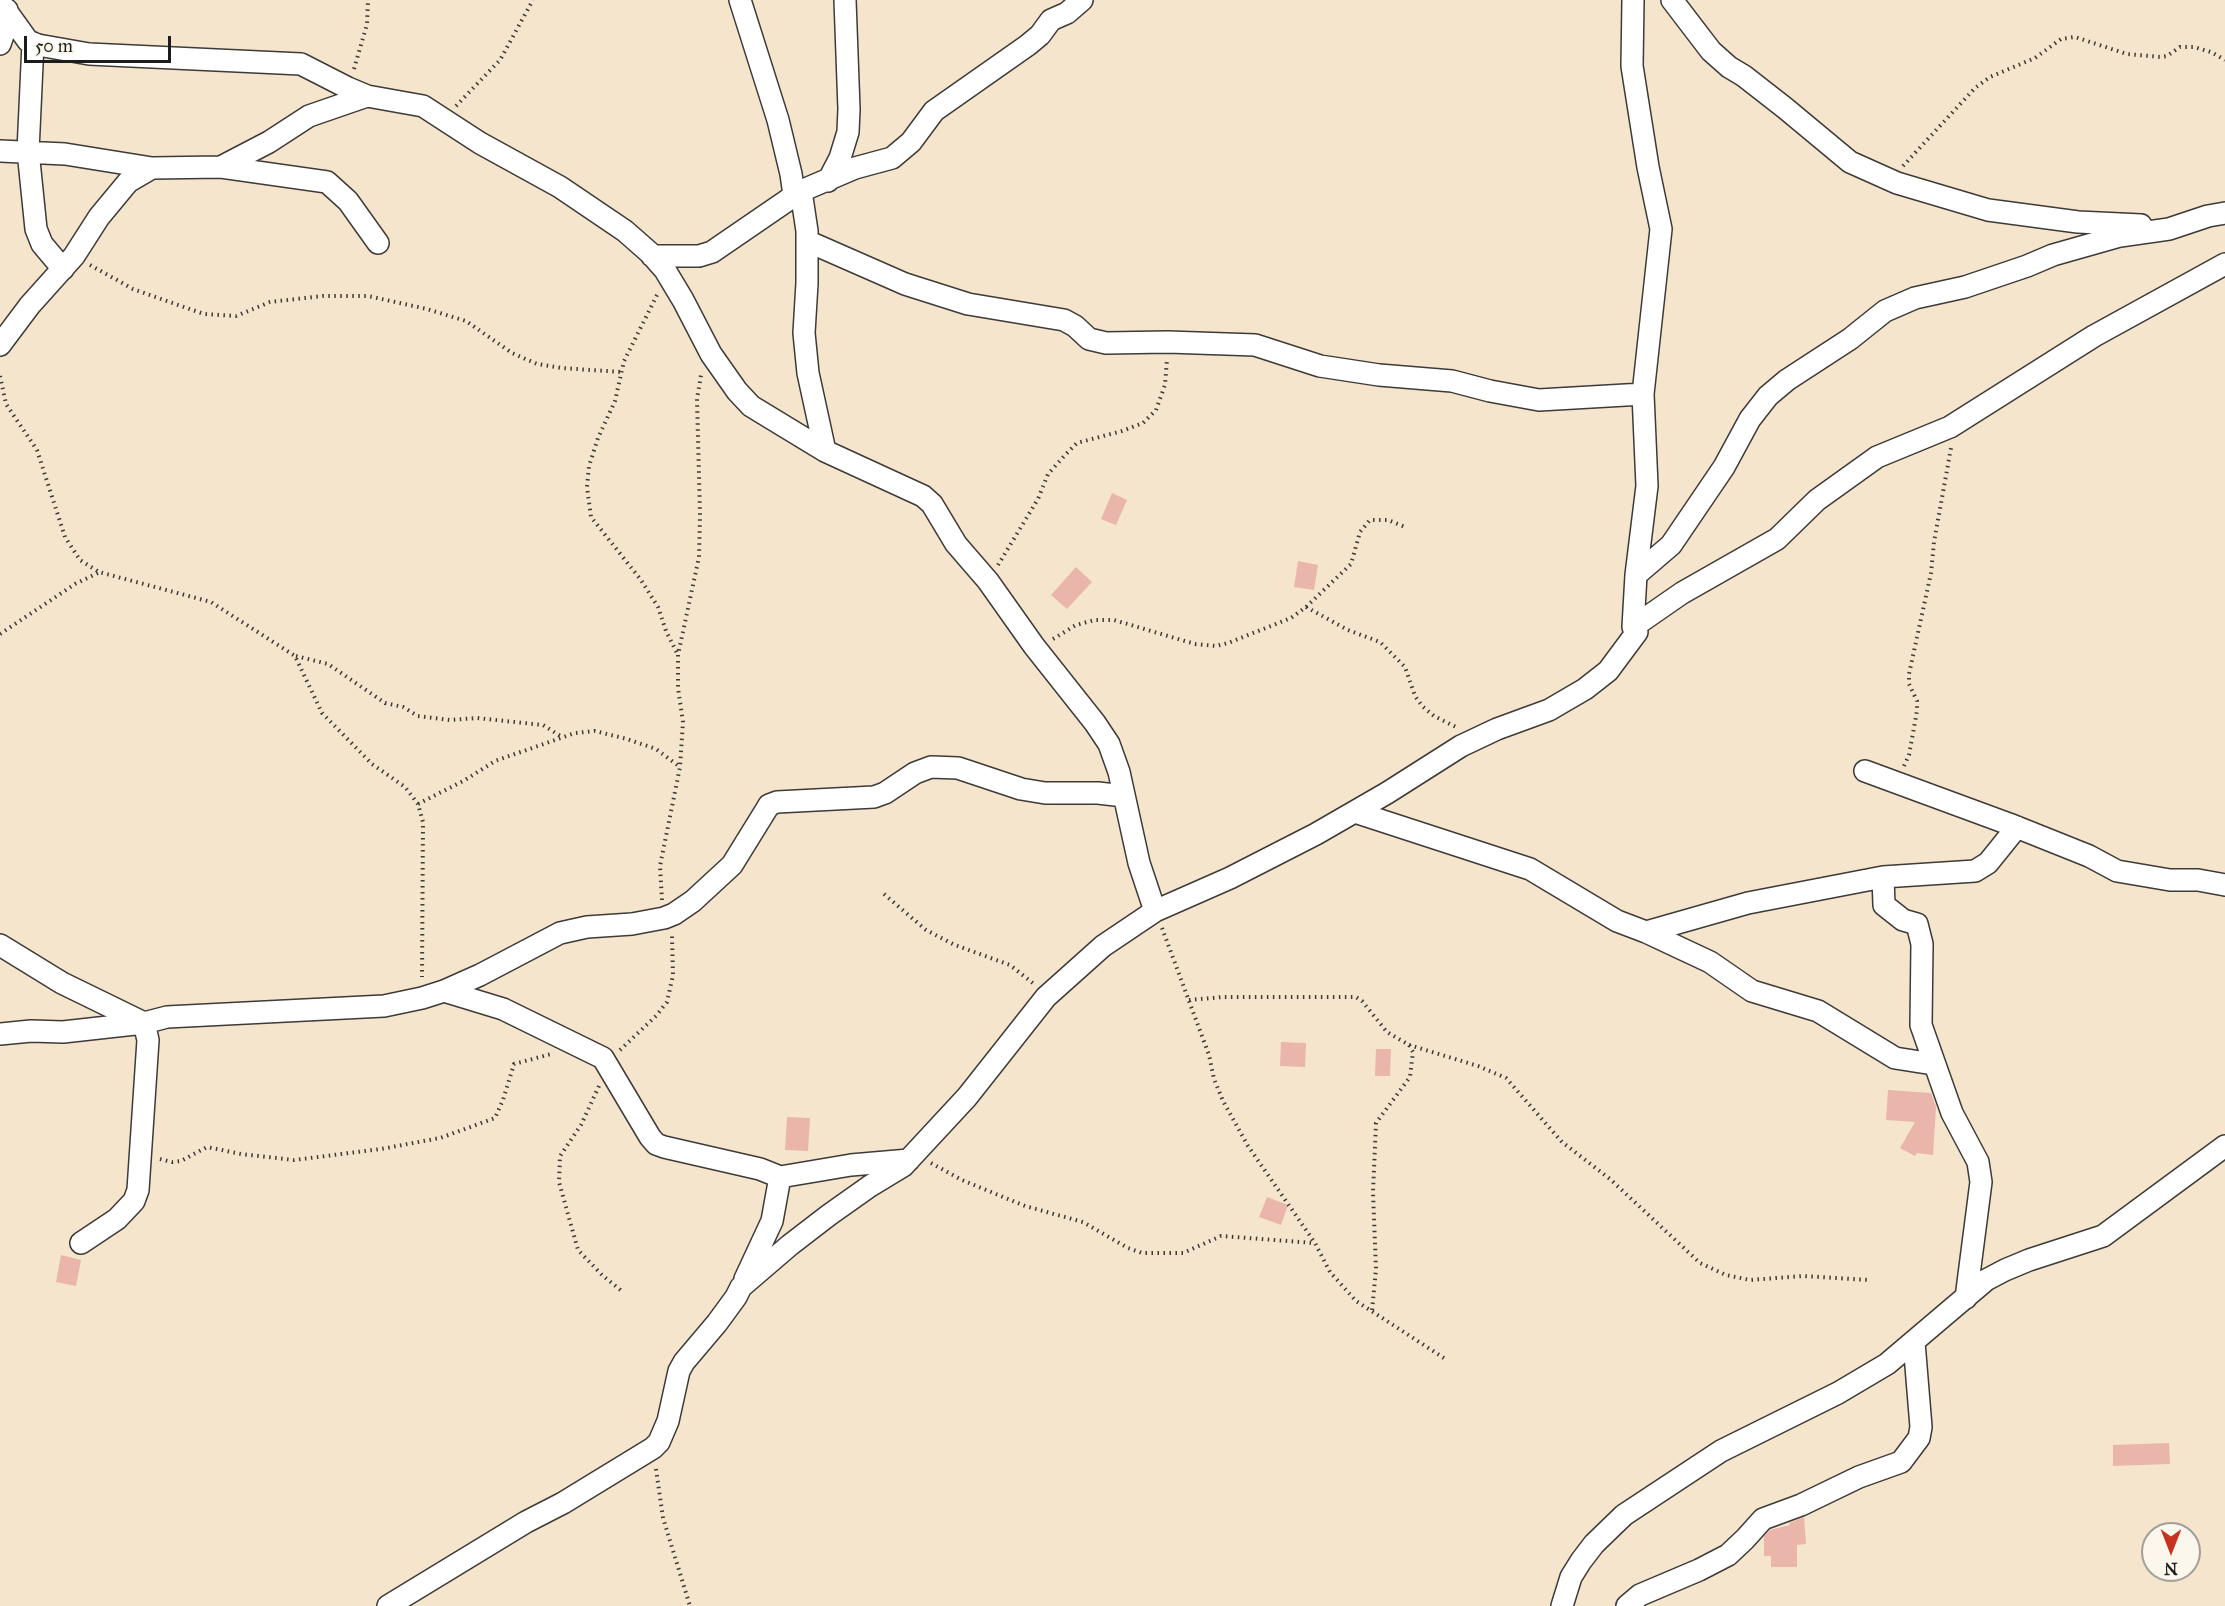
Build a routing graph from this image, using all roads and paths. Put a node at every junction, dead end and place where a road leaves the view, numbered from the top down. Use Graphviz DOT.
graph roads {
  1 [pos="368,0"];
  2 [pos="533,0"];
  3 [pos="740,0"];
  4 [pos="845,0"];
  5 [pos="1083,0"];
  6 [pos="1633,0"];
  7 [pos="1672,0"];
  8 [pos="4,6"];
  9 [pos="33,43"];
  10 [pos="0,44"];
  11 [pos="2225,60"];
  12 [pos="358,92"];
  13 [pos="444,120"];
  14 [pos="0,151"];
  15 [pos="28,151"];
  16 [pos="221,167"];
  17 [pos="152,168"];
  18 [pos="1890,180"];
  19 [pos="828,181"];
  20 [pos="797,193"];
  21 [pos="2225,213"];
  22 [pos="2158,231"];
  23 [pos="807,241"];
  24 [pos="378,243"];
  25 [pos="652,256"];
  26 [pos="68,262"];
  27 [pos="2225,264"];
  28 [pos="666,272"];
  29 [pos="1168,342"];
  30 [pos="0,345"];
  31 [pos="707,348"];
  32 [pos="621,372"];
  33 [pos="0,376"];
  34 [pos="1643,394"];
  35 [pos="1959,422"];
  36 [pos="825,451"];
  37 [pos="1405,527"];
  38 [pos="99,572"];
  39 [pos="1636,575"];
  40 [pos="988,580"];
  41 [pos="1306,607"];
  42 [pos="1633,627"];
  43 [pos="0,634"];
  44 [pos="1039,651"];
  45 [pos="678,655"];
  46 [pos="295,656"];
  47 [pos="1488,733"];
  48 [pos="562,737"];
  49 [pos="680,767"];
  50 [pos="1865,771"];
  51 [pos="1896,782"];
  52 [pos="1124,796"];
  53 [pos="418,804"];
  54 [pos="1354,812"];
  55 [pos="2017,827"];
  56 [pos="1883,877"];
  57 [pos="2225,885"];
  58 [pos="884,894"];
  59 [pos="1155,911"];
  60 [pos="669,916"];
  61 [pos="1646,932"];
  62 [pos="0,945"];
  63 [pos="444,992"];
  64 [pos="1046,997"];
  65 [pos="422,998"];
  66 [pos="1189,1000"];
  67 [pos="144,1023"];
  68 [pos="0,1034"];
  69 [pos="577,1045"];
  70 [pos="1409,1045"];
  71 [pos="607,1063"];
  72 [pos="1933,1064"];
  73 [pos="2225,1146"];
  74 [pos="141,1154"];
  75 [pos="912,1157"];
  76 [pos="780,1177"];
  77 [pos="81,1243"];
  78 [pos="1315,1243"];
  79 [pos="1869,1280"];
  80 [pos="741,1287"];
  81 [pos="623,1292"];
  82 [pos="1965,1298"];
  83 [pos="1372,1312"];
  84 [pos="1914,1342"];
  85 [pos="1447,1360"];
  86 [pos="653,1448"];
  87 [pos="388,1606"];
  88 [pos="690,1606"];
  89 [pos="1562,1606"];
  90 [pos="1628,1606"];
  1 -- 12 [label="path"];
  2 -- 13 [label="path"];
  3 -- 20 [label="street"];
  4 -- 19 [label="street"];
  5 -- 19 [label="street"];
  6 -- 34 [label="street"];
  7 -- 18 [label="street"];
  8 -- 9 [label="street"];
  8 -- 10 [label="street"];
  9 -- 12 [label="street"];
  9 -- 15 [label="street"];
  11 -- 18 [label="path"];
  12 -- 13 [label="street"];
  12 -- 16 [label="street"];
  13 -- 25 [label="street"];
  14 -- 15 [label="street"];
  15 -- 17 [label="street"];
  15 -- 26 [label="street"];
  16 -- 17 [label="street"];
  16 -- 24 [label="street"];
  17 -- 26 [label="street"];
  18 -- 22 [label="street"];
  19 -- 20 [label="street"];
  20 -- 23 [label="street"];
  20 -- 25 [label="street"];
  21 -- 22 [label="street"];
  22 -- 39 [label="street"];
  23 -- 29 [label="street"];
  23 -- 36 [label="street"];
  25 -- 28 [label="street"];
  26 -- 30 [label="street"];
  26 -- 32 [label="path"];
  27 -- 35 [label="street"];
  28 -- 31 [label="street"];
  28 -- 32 [label="path"];
  29 -- 34 [label="street"];
  29 -- 40 [label="path"];
  31 -- 36 [label="street"];
  31 -- 45 [label="path"];
  32 -- 45 [label="path"];
  33 -- 38 [label="path"];
  34 -- 39 [label="street"];
  35 -- 42 [label="street"];
  35 -- 51 [label="path"];
  36 -- 40 [label="street"];
  37 -- 41 [label="path"];
  38 -- 43 [label="path"];
  38 -- 46 [label="path"];
  39 -- 42 [label="street"];
  40 -- 44 [label="street"];
  41 -- 44 [label="path"];
  41 -- 47 [label="path"];
  42 -- 47 [label="street"];
  44 -- 52 [label="street"];
  45 -- 49 [label="path"];
  46 -- 48 [label="path"];
  46 -- 53 [label="path"];
  47 -- 54 [label="street"];
  48 -- 49 [label="path"];
  48 -- 53 [label="path"];
  49 -- 60 [label="path"];
  50 -- 51 [label="street"];
  51 -- 55 [label="street"];
  52 -- 59 [label="street"];
  52 -- 60 [label="street"];
  53 -- 65 [label="path"];
  54 -- 59 [label="street"];
  54 -- 61 [label="street"];
  55 -- 56 [label="street"];
  55 -- 57 [label="street"];
  56 -- 61 [label="street"];
  56 -- 72 [label="street"];
  58 -- 64 [label="path"];
  59 -- 64 [label="street"];
  59 -- 66 [label="path"];
  60 -- 63 [label="street"];
  60 -- 71 [label="path"];
  61 -- 72 [label="street"];
  62 -- 67 [label="street"];
  63 -- 65 [label="street"];
  63 -- 69 [label="street"];
  64 -- 75 [label="street"];
  65 -- 67 [label="street"];
  66 -- 70 [label="path"];
  66 -- 78 [label="path"];
  67 -- 68 [label="street"];
  67 -- 74 [label="street"];
  69 -- 71 [label="street"];
  69 -- 74 [label="path"];
  70 -- 79 [label="path"];
  70 -- 83 [label="path"];
  71 -- 76 [label="street"];
  71 -- 81 [label="path"];
  72 -- 82 [label="street"];
  73 -- 82 [label="street"];
  74 -- 77 [label="street"];
  75 -- 76 [label="street"];
  75 -- 78 [label="path"];
  75 -- 80 [label="street"];
  76 -- 80 [label="street"];
  78 -- 83 [label="path"];
  80 -- 86 [label="street"];
  82 -- 84 [label="street"];
  83 -- 85 [label="path"];
  84 -- 89 [label="street"];
  84 -- 90 [label="street"];
  86 -- 87 [label="street"];
  86 -- 88 [label="path"];
}
